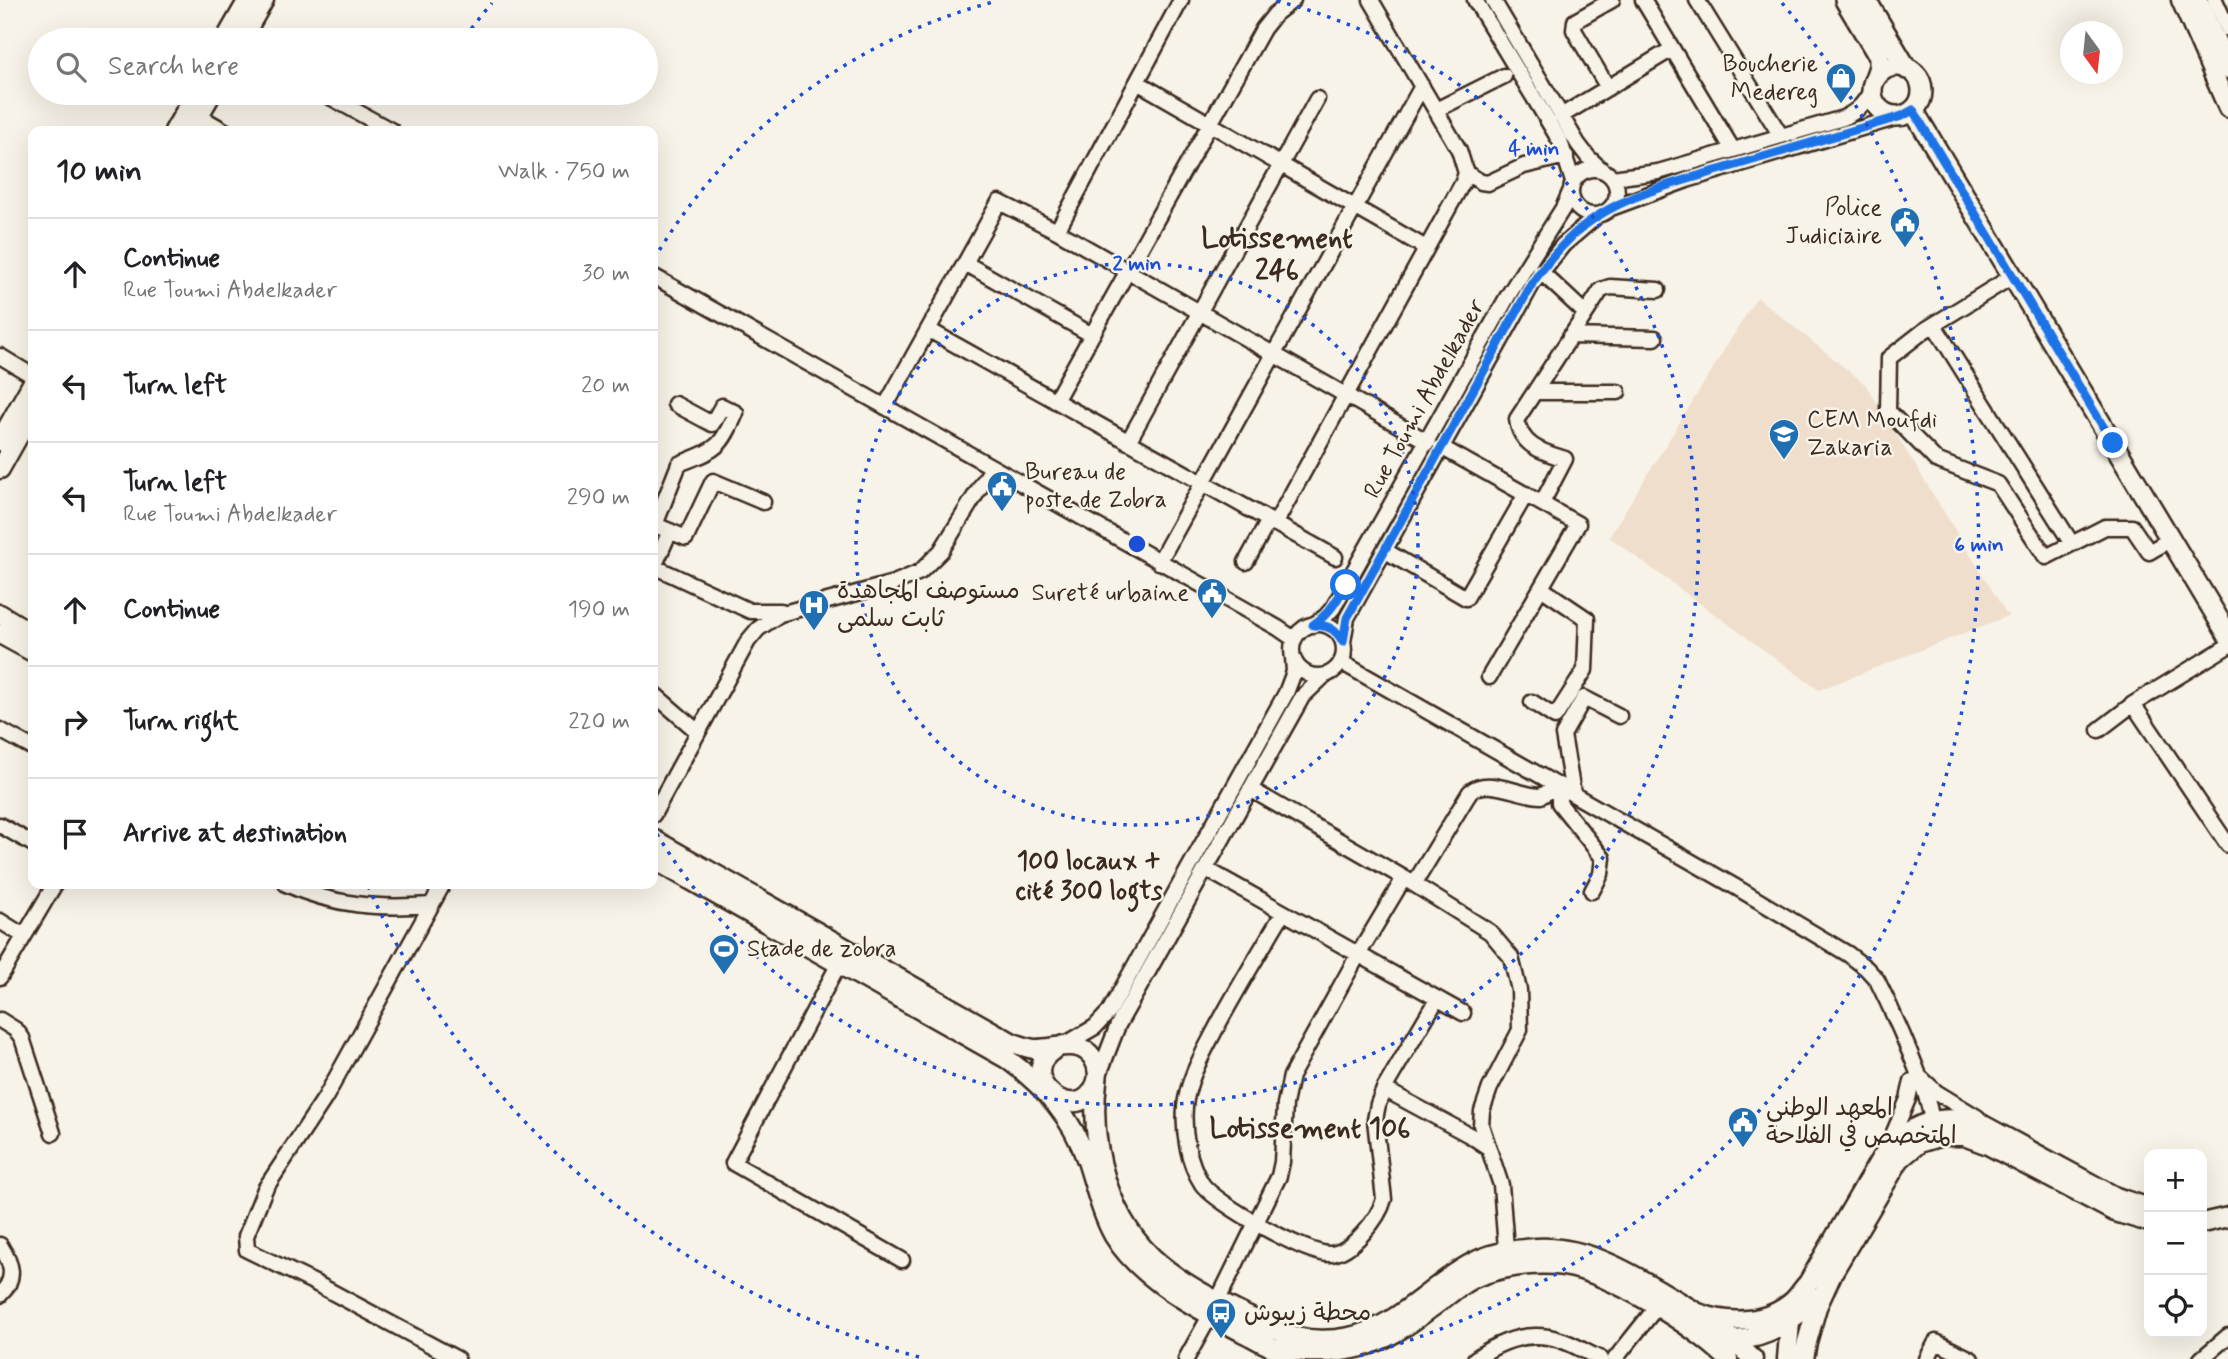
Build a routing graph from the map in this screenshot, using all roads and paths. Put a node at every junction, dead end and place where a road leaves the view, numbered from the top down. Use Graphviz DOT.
graph roads {
  1 [pos="248,0"];
  2 [pos="264,0"];
  3 [pos="1181,0"];
  4 [pos="1293,0"];
  5 [pos="1371,0"];
  6 [pos="1475,0"];
  7 [pos="1493,0"];
  8 [pos="1612,0"];
  9 [pos="1643,0"];
  10 [pos="1697,0"];
  11 [pos="1845,0"];
  12 [pos="1866,0"];
  13 [pos="2180,0"];
  14 [pos="2198,0"];
  15 [pos="2215,0"];
  16 [pos="232,28"];
  17 [pos="248,28"];
  18 [pos="2228,29"];
  19 [pos="1672,49"];
  20 [pos="1907,69"];
  21 [pos="2228,69"];
  22 [pos="1504,76"];
  23 [pos="1136,82"];
  24 [pos="1873,85"];
  25 [pos="1422,86"];
  26 [pos="1608,88"];
  27 [pos="1317,99"];
  28 [pos="189,105"];
  29 [pos="205,105"];
  30 [pos="345,105"];
  31 [pos="2228,108"];
  32 [pos="1436,110"];
  33 [pos="1907,113"];
  34 [pos="1561,116"];
  35 [pos="194,123"];
  36 [pos="1210,124"];
  37 [pos="177,126"];
  38 [pos="383,126"];
  39 [pos="1781,136"];
  40 [pos="1733,150"];
  41 [pos="1566,156"];
  42 [pos="1281,165"];
  43 [pos="1466,173"];
  44 [pos="1608,175"];
  45 [pos="1572,186"];
  46 [pos="1354,207"];
  47 [pos="1604,212"];
  48 [pos="1057,231"];
  49 [pos="1426,248"];
  50 [pos="965,263"];
  51 [pos="1127,271"];
  52 [pos="1541,271"];
  53 [pos="2013,276"];
  54 [pos="658,279"];
  55 [pos="1658,290"];
  56 [pos="1199,312"];
  57 [pos="1585,313"];
  58 [pos="1934,324"];
  59 [pos="929,330"];
  60 [pos="1092,335"];
  61 [pos="1570,336"];
  62 [pos="1655,338"];
  63 [pos="1274,355"];
  64 [pos="0,356"];
  65 [pos="28,373"];
  66 [pos="28,391"];
  67 [pos="1535,392"];
  68 [pos="1618,392"];
  69 [pos="1346,395"];
  70 [pos="1055,401"];
  71 [pos="675,404"];
  72 [pos="885,407"];
  73 [pos="28,419"];
  74 [pos="0,441"];
  75 [pos="1128,442"];
  76 [pos="1434,444"];
  77 [pos="992,468"];
  78 [pos="0,469"];
  79 [pos="1203,484"];
  80 [pos="1526,494"];
  81 [pos="763,502"];
  82 [pos="1542,503"];
  83 [pos="658,515"];
  84 [pos="1272,522"];
  85 [pos="658,526"];
  86 [pos="670,531"];
  87 [pos="2171,539"];
  88 [pos="2072,544"];
  89 [pos="1384,550"];
  90 [pos="658,556"];
  91 [pos="1335,557"];
  92 [pos="1159,562"];
  93 [pos="1246,562"];
  94 [pos="658,569"];
  95 [pos="1541,588"];
  96 [pos="743,608"];
  97 [pos="794,610"];
  98 [pos="0,614"];
  99 [pos="1313,625"];
  100 [pos="28,631"];
  101 [pos="0,634"];
  102 [pos="2228,635"];
  103 [pos="1294,639"];
  104 [pos="748,641"];
  105 [pos="1343,642"];
  106 [pos="2228,646"];
  107 [pos="28,649"];
  108 [pos="1293,657"];
  109 [pos="1341,663"];
  110 [pos="1324,676"];
  111 [pos="1489,677"];
  112 [pos="658,697"];
  113 [pos="1532,702"];
  114 [pos="2133,704"];
  115 [pos="1619,716"];
  116 [pos="0,730"];
  117 [pos="2099,730"];
  118 [pos="698,732"];
  119 [pos="28,745"];
  120 [pos="1559,785"];
  121 [pos="1250,789"];
  122 [pos="1573,793"];
  123 [pos="658,806"];
  124 [pos="0,825"];
  125 [pos="2223,825"];
  126 [pos="28,841"];
  127 [pos="658,842"];
  128 [pos="2228,845"];
  129 [pos="658,862"];
  130 [pos="1206,869"];
  131 [pos="1409,881"];
  132 [pos="52,889"];
  133 [pos="300,889"];
  134 [pos="440,889"];
  135 [pos="1592,891"];
  136 [pos="431,905"];
  137 [pos="1283,914"];
  138 [pos="0,921"];
  139 [pos="24,936"];
  140 [pos="1358,955"];
  141 [pos="843,956"];
  142 [pos="0,977"];
  143 [pos="1437,999"];
  144 [pos="1463,1013"];
  145 [pos="0,1020"];
  146 [pos="1065,1045"];
  147 [pos="1915,1078"];
  148 [pos="1097,1082"];
  149 [pos="1384,1089"];
  150 [pos="1048,1093"];
  151 [pos="1985,1126"];
  152 [pos="1930,1131"];
  153 [pos="53,1133"];
  154 [pos="1489,1148"];
  155 [pos="1887,1149"];
  156 [pos="2144,1206"];
  157 [pos="2228,1206"];
  158 [pos="2207,1209"];
  159 [pos="2228,1217"];
  160 [pos="2144,1221"];
  161 [pos="2207,1222"];
  162 [pos="1256,1223"];
  163 [pos="0,1245"];
  164 [pos="902,1260"];
  165 [pos="1507,1261"];
  166 [pos="1808,1283"];
  167 [pos="1824,1293"];
  168 [pos="0,1295"];
  169 [pos="1662,1301"];
  170 [pos="1214,1308"];
  171 [pos="1694,1321"];
  172 [pos="1790,1322"];
  173 [pos="2228,1336"];
  174 [pos="1733,1339"];
  175 [pos="457,1359"];
  176 [pos="1186,1359"];
  177 [pos="1475,1359"];
  178 [pos="1601,1359"];
  179 [pos="1615,1359"];
  180 [pos="1728,1359"];
  181 [pos="1753,1359"];
  182 [pos="1787,1359"];
  183 [pos="1804,1359"];
  184 [pos="1927,1359"];
  185 [pos="1971,1359"];
  186 [pos="2201,1359"];
  1 -- 16 [label="street"];
  2 -- 17 [label="street"];
  3 -- 23 [label="street"];
  4 -- 36 [label="street"];
  5 -- 25 [label="street"];
  6 -- 41 [label="street"];
  7 -- 34 [label="street"];
  8 -- 26 [label="street"];
  9 -- 19 [label="street"];
  10 -- 39 [label="street"];
  11 -- 24 [label="main road"];
  12 -- 20 [label="main road"];
  13 -- 31 [label="street"];
  14 -- 21 [label="street"];
  15 -- 18 [label="street"];
  19 -- 26 [label="street"];
  19 -- 40 [label="street"];
  20 -- 24 [label="main road"];
  20 -- 33 [label="main road"];
  22 -- 32 [label="street"];
  23 -- 36 [label="street"];
  23 -- 48 [label="street"];
  24 -- 33 [label="main road"];
  24 -- 39 [label="street"];
  25 -- 32 [label="street"];
  25 -- 46 [label="street"];
  26 -- 34 [label="street"];
  27 -- 42 [label="street"];
  28 -- 37 [label="street"];
  29 -- 35 [label="street"];
  30 -- 38 [label="street"];
  32 -- 43 [label="street"];
  33 -- 47 [label="street"];
  33 -- 53 [label="main road"];
  34 -- 44 [label="street"];
  36 -- 42 [label="street"];
  36 -- 51 [label="street"];
  39 -- 40 [label="street"];
  40 -- 44 [label="street"];
  41 -- 43 [label="street"];
  41 -- 45 [label="street"];
  42 -- 46 [label="street"];
  42 -- 56 [label="street"];
  43 -- 49 [label="street"];
  44 -- 45 [label="street"];
  44 -- 47 [label="street"];
  45 -- 47 [label="street"];
  45 -- 76 [label="street, Rue Toumi Abdelkader"];
  46 -- 49 [label="street"];
  46 -- 63 [label="street"];
  47 -- 52 [label="street, Rue Toumi Abdelkader"];
  48 -- 50 [label="street"];
  48 -- 51 [label="street"];
  49 -- 69 [label="street"];
  50 -- 59 [label="street"];
  50 -- 60 [label="street"];
  51 -- 56 [label="street"];
  51 -- 60 [label="street"];
  52 -- 57 [label="street"];
  52 -- 76 [label="street, Rue Toumi Abdelkader"];
  53 -- 58 [label="street"];
  53 -- 87 [label="main road"];
  54 -- 72 [label="street"];
  55 -- 57 [label="street"];
  56 -- 63 [label="street"];
  56 -- 75 [label="street"];
  57 -- 61 [label="street"];
  58 -- 88 [label="street"];
  58 -- 88 [label="street"];
  59 -- 70 [label="street"];
  59 -- 72 [label="street"];
  60 -- 70 [label="street"];
  61 -- 62 [label="street"];
  61 -- 67 [label="street"];
  63 -- 69 [label="street"];
  63 -- 79 [label="street"];
  64 -- 65 [label="street"];
  66 -- 74 [label="street"];
  67 -- 68 [label="street"];
  67 -- 82 [label="street"];
  69 -- 76 [label="street"];
  69 -- 84 [label="street"];
  70 -- 75 [label="street"];
  71 -- 83 [label="street"];
  72 -- 77 [label="street"];
  73 -- 78 [label="street"];
  75 -- 79 [label="street"];
  76 -- 80 [label="street"];
  76 -- 89 [label="street, Rue Toumi Abdelkader"];
  76 -- 99 [label="street, Rue Toumi Abdelkader"];
  77 -- 92 [label="street"];
  77 -- 97 [label="street"];
  79 -- 84 [label="street"];
  79 -- 92 [label="street"];
  80 -- 82 [label="street"];
  80 -- 89 [label="street"];
  81 -- 86 [label="street"];
  82 -- 95 [label="street"];
  84 -- 91 [label="street"];
  84 -- 93 [label="street"];
  85 -- 86 [label="street"];
  86 -- 90 [label="street"];
  87 -- 88 [label="street"];
  87 -- 102 [label="main road"];
  89 -- 105 [label="street, Rue Toumi Abdelkader"];
  92 -- 103 [label="street"];
  94 -- 96 [label="street"];
  95 -- 111 [label="street"];
  95 -- 113 [label="street"];
  96 -- 97 [label="street"];
  96 -- 104 [label="street"];
  97 -- 104 [label="street"];
  98 -- 100 [label="street"];
  99 -- 103 [label="street"];
  99 -- 105 [label="street"];
  101 -- 107 [label="street"];
  103 -- 108 [label="street"];
  104 -- 118 [label="street"];
  105 -- 109 [label="street"];
  106 -- 114 [label="street"];
  108 -- 110 [label="street"];
  108 -- 146 [label="street"];
  109 -- 110 [label="street"];
  109 -- 120 [label="street"];
  110 -- 121 [label="street"];
  112 -- 118 [label="street"];
  114 -- 117 [label="street"];
  114 -- 125 [label="street"];
  115 -- 122 [label="street"];
  116 -- 119 [label="street"];
  118 -- 123 [label="street"];
  120 -- 122 [label="street"];
  120 -- 131 [label="street"];
  120 -- 135 [label="street"];
  121 -- 130 [label="street"];
  121 -- 131 [label="street"];
  122 -- 147 [label="street"];
  124 -- 126 [label="street"];
  125 -- 128 [label="street"];
  127 -- 141 [label="street"];
  129 -- 141 [label="street"];
  130 -- 137 [label="street"];
  130 -- 148 [label="street"];
  131 -- 140 [label="street"];
  131 -- 154 [label="street"];
  132 -- 139 [label="street"];
  133 -- 136 [label="street"];
  134 -- 136 [label="street"];
  136 -- 175 [label="street"];
  137 -- 140 [label="street"];
  137 -- 162 [label="street"];
  138 -- 139 [label="street"];
  139 -- 142 [label="street"];
  140 -- 143 [label="street"];
  140 -- 162 [label="street"];
  141 -- 146 [label="street"];
  141 -- 150 [label="street"];
  141 -- 164 [label="street"];
  143 -- 144 [label="street"];
  143 -- 149 [label="street"];
  145 -- 153 [label="street"];
  146 -- 148 [label="street"];
  146 -- 150 [label="street"];
  147 -- 151 [label="street"];
  147 -- 152 [label="street"];
  147 -- 155 [label="street"];
  148 -- 150 [label="street"];
  148 -- 170 [label="street"];
  149 -- 154 [label="street"];
  149 -- 162 [label="street"];
  150 -- 170 [label="street"];
  151 -- 152 [label="street"];
  151 -- 156 [label="street"];
  152 -- 155 [label="street"];
  152 -- 160 [label="street"];
  152 -- 167 [label="street"];
  154 -- 165 [label="street"];
  155 -- 166 [label="street"];
  157 -- 158 [label="street"];
  159 -- 161 [label="street"];
  162 -- 170 [label="street"];
  163 -- 168 [label="street"];
  165 -- 169 [label="street"];
  165 -- 170 [label="street"];
  166 -- 171 [label="street"];
  166 -- 172 [label="street"];
  167 -- 172 [label="street"];
  167 -- 183 [label="street"];
  169 -- 171 [label="street"];
  169 -- 179 [label="street"];
  170 -- 176 [label="street"];
  171 -- 174 [label="street"];
  171 -- 180 [label="street"];
  172 -- 174 [label="street"];
  172 -- 182 [label="street"];
  173 -- 186 [label="street"];
  174 -- 181 [label="street"];
  177 -- 178 [label="street"];
  184 -- 185 [label="street"];
}
